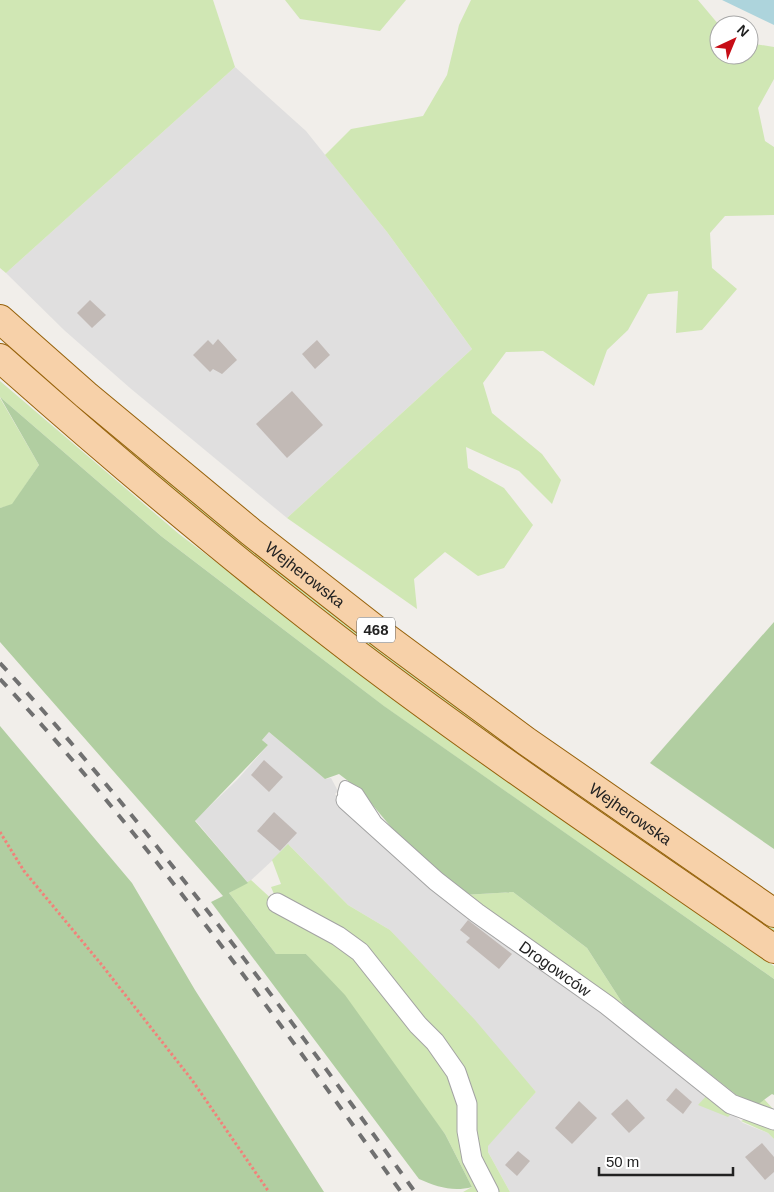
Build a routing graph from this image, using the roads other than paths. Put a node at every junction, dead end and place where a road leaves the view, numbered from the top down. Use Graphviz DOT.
graph roads {
  1 [pos="0,319"];
  2 [pos="0,358"];
  3 [pos="346,800"];
  4 [pos="277,903"];
  5 [pos="774,913"];
  6 [pos="774,949"];
  7 [pos="774,1120"];
  8 [pos="489,1192"];
  1 -- 5 [label="main road, Wejherowska / 468"];
  2 -- 6 [label="main road, Wejherowska / 468"];
  3 -- 7 [label="street, Drogowców"];
  4 -- 8 [label="street"];
}
